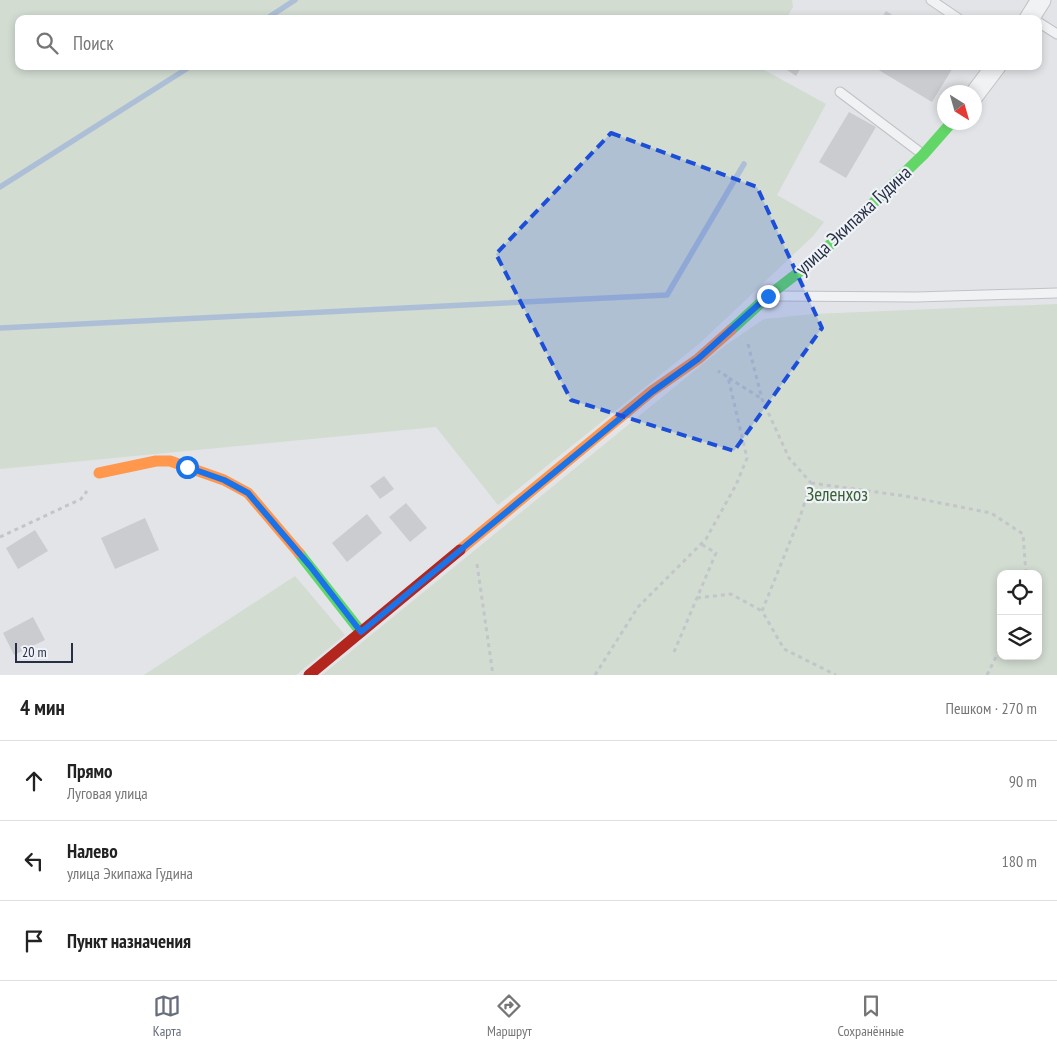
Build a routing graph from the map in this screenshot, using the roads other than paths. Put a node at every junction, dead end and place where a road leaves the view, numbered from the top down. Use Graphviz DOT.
graph roads {
  1 [pos="931,0"];
  2 [pos="1041,0"];
  3 [pos="952,15"];
  4 [pos="1035,15"];
  5 [pos="1042,25"];
  6 [pos="1057,34"];
  7 [pos="993,70"];
  8 [pos="982,85"];
  9 [pos="840,92"];
  10 [pos="945,130"];
  11 [pos="923,155"];
  12 [pos="1057,293"];
  13 [pos="768,296"];
  14 [pos="99,473"];
  15 [pos="361,632"];
  16 [pos="309,675"];
  1 -- 3 [label="lane"];
  2 -- 4 [label="street"];
  5 -- 6 [label="lane"];
  7 -- 8 [label="street"];
  9 -- 11 [label="lane"];
  10 -- 11 [label="street, улица Экипажа Гудина"];
  11 -- 13 [label="street, улица Экипажа Гудина"];
  12 -- 13 [label="lane"];
  13 -- 15 [label="street, улица Экипажа Гудина"];
  14 -- 15 [label="street"];
  15 -- 16 [label="street, улица Экипажа Гудина"];
}
